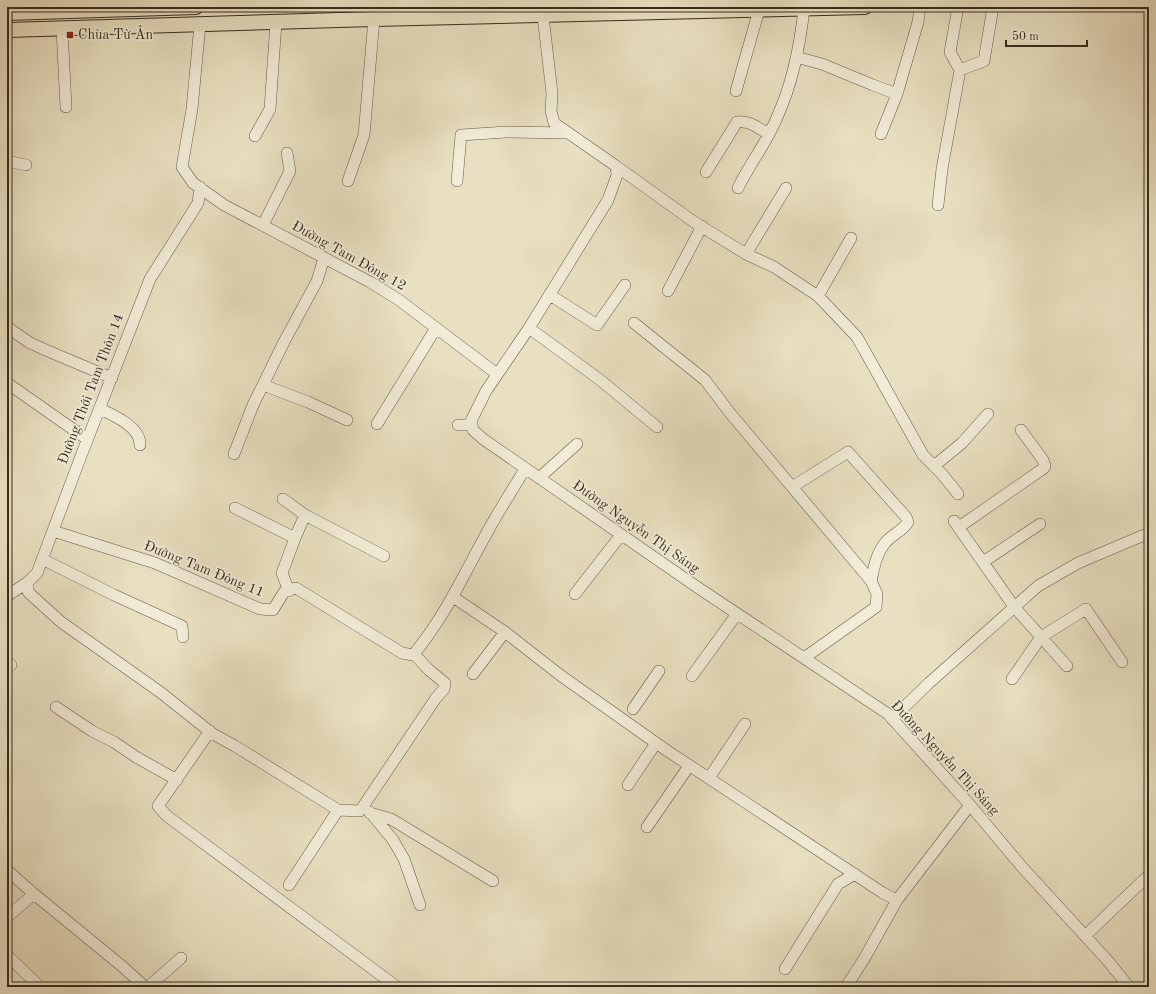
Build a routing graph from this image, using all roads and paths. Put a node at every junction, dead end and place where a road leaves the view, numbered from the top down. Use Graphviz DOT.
graph roads {
  1 [pos="196,7"];
  2 [pos="865,7"];
  3 [pos="920,7"];
  4 [pos="958,7"];
  5 [pos="993,7"];
  6 [pos="804,8"];
  7 [pos="59,9"];
  8 [pos="759,10"];
  9 [pos="7,13"];
  10 [pos="543,16"];
  11 [pos="374,19"];
  12 [pos="276,22"];
  13 [pos="200,24"];
  14 [pos="62,29"];
  15 [pos="7,30"];
  16 [pos="796,57"];
  17 [pos="960,70"];
  18 [pos="736,91"];
  19 [pos="897,94"];
  20 [pos="66,108"];
  21 [pos="569,133"];
  22 [pos="768,134"];
  23 [pos="881,134"];
  24 [pos="255,136"];
  25 [pos="287,153"];
  26 [pos="7,161"];
  27 [pos="26,165"];
  28 [pos="616,166"];
  29 [pos="706,172"];
  30 [pos="348,181"];
  31 [pos="457,181"];
  32 [pos="200,187"];
  33 [pos="738,188"];
  34 [pos="786,188"];
  35 [pos="938,205"];
  36 [pos="263,226"];
  37 [pos="702,226"];
  38 [pos="851,238"];
  39 [pos="746,254"];
  40 [pos="324,258"];
  41 [pos="625,285"];
  42 [pos="668,291"];
  43 [pos="550,295"];
  44 [pos="818,296"];
  45 [pos="634,322"];
  46 [pos="7,327"];
  47 [pos="436,328"];
  48 [pos="529,328"];
  49 [pos="497,374"];
  50 [pos="112,378"];
  51 [pos="7,383"];
  52 [pos="263,384"];
  53 [pos="100,409"];
  54 [pos="988,414"];
  55 [pos="347,420"];
  56 [pos="377,424"];
  57 [pos="458,425"];
  58 [pos="472,425"];
  59 [pos="657,427"];
  60 [pos="1021,430"];
  61 [pos="87,439"];
  62 [pos="577,444"];
  63 [pos="140,445"];
  64 [pos="234,454"];
  65 [pos="934,466"];
  66 [pos="525,469"];
  67 [pos="539,478"];
  68 [pos="792,487"];
  69 [pos="958,494"];
  70 [pos="283,499"];
  71 [pos="235,508"];
  72 [pos="306,515"];
  73 [pos="1040,524"];
  74 [pos="53,531"];
  75 [pos="1149,533"];
  76 [pos="621,535"];
  77 [pos="295,538"];
  78 [pos="384,556"];
  79 [pos="42,559"];
  80 [pos="983,562"];
  81 [pos="871,581"];
  82 [pos="28,582"];
  83 [pos="289,591"];
  84 [pos="575,594"];
  85 [pos="7,596"];
  86 [pos="453,597"];
  87 [pos="1015,608"];
  88 [pos="738,614"];
  89 [pos="505,632"];
  90 [pos="184,637"];
  91 [pos="1042,637"];
  92 [pos="413,655"];
  93 [pos="804,658"];
  94 [pos="1122,662"];
  95 [pos="1067,666"];
  96 [pos="659,672"];
  97 [pos="473,674"];
  98 [pos="692,676"];
  99 [pos="1012,679"];
  100 [pos="56,706"];
  101 [pos="633,709"];
  102 [pos="892,719"];
  103 [pos="745,724"];
  104 [pos="210,731"];
  105 [pos="656,743"];
  106 [pos="690,766"];
  107 [pos="708,778"];
  108 [pos="177,780"];
  109 [pos="628,785"];
  110 [pos="970,805"];
  111 [pos="367,809"];
  112 [pos="338,810"];
  113 [pos="647,827"];
  114 [pos="7,870"];
  115 [pos="855,874"];
  116 [pos="1149,875"];
  117 [pos="493,880"];
  118 [pos="289,885"];
  119 [pos="34,894"];
  120 [pos="897,900"];
  121 [pos="420,906"];
  122 [pos="7,918"];
  123 [pos="1085,936"];
  124 [pos="7,955"];
  125 [pos="180,958"];
  126 [pos="785,969"];
  127 [pos="1123,985"];
  128 [pos="40,987"];
  129 [pos="145,987"];
  130 [pos="148,987"];
  131 [pos="397,987"];
  132 [pos="846,987"];
  1 -- 7 [label="main road"];
  2 -- 6 [label="main road"];
  3 -- 19 [label="street"];
  4 -- 17 [label="street"];
  5 -- 17 [label="street"];
  6 -- 8 [label="main road"];
  6 -- 16 [label="street"];
  7 -- 9 [label="main road"];
  8 -- 10 [label="main road"];
  8 -- 18 [label="street"];
  10 -- 11 [label="main road"];
  10 -- 21 [label="street"];
  11 -- 12 [label="main road"];
  11 -- 30 [label="street"];
  12 -- 13 [label="main road"];
  12 -- 24 [label="street"];
  13 -- 14 [label="main road"];
  13 -- 32 [label="street, Đường Tam Đông 12"];
  14 -- 15 [label="main road"];
  14 -- 20 [label="street"];
  16 -- 19 [label="street"];
  16 -- 22 [label="street"];
  17 -- 35 [label="street"];
  19 -- 23 [label="street"];
  21 -- 28 [label="street"];
  21 -- 31 [label="street"];
  22 -- 29 [label="street"];
  22 -- 33 [label="street"];
  25 -- 36 [label="street"];
  26 -- 27 [label="street"];
  28 -- 37 [label="street"];
  28 -- 43 [label="street"];
  32 -- 36 [label="street, Đường Tam Đông 12"];
  32 -- 50 [label="street, Đường Thới Tam Thôn 14"];
  34 -- 39 [label="street"];
  36 -- 40 [label="street, Đường Tam Đông 12"];
  37 -- 39 [label="street"];
  37 -- 42 [label="street"];
  38 -- 44 [label="street"];
  39 -- 44 [label="street"];
  40 -- 47 [label="street, Đường Tam Đông 12"];
  40 -- 52 [label="street"];
  41 -- 43 [label="street"];
  43 -- 48 [label="street"];
  44 -- 65 [label="street"];
  45 -- 68 [label="street"];
  46 -- 50 [label="street"];
  47 -- 49 [label="street, Đường Tam Đông 12"];
  47 -- 56 [label="street"];
  48 -- 49 [label="street"];
  48 -- 59 [label="street"];
  49 -- 58 [label="street"];
  50 -- 53 [label="street, Đường Thới Tam Thôn 14"];
  51 -- 61 [label="street"];
  52 -- 55 [label="street"];
  52 -- 64 [label="street"];
  53 -- 61 [label="street, Đường Thới Tam Thôn 14"];
  53 -- 63 [label="street"];
  54 -- 65 [label="street"];
  57 -- 58 [label="street"];
  58 -- 66 [label="street, Đường Nguyễn Thị Sáng"];
  60 -- 80 [label="street"];
  61 -- 74 [label="street, Đường Thới Tam Thôn 14"];
  62 -- 67 [label="street"];
  65 -- 69 [label="street"];
  66 -- 67 [label="street, Đường Nguyễn Thị Sáng"];
  66 -- 86 [label="street"];
  67 -- 76 [label="street, Đường Nguyễn Thị Sáng"];
  68 -- 81 [label="street"];
  68 -- 81 [label="street"];
  70 -- 72 [label="street"];
  71 -- 77 [label="street"];
  72 -- 77 [label="street"];
  72 -- 78 [label="street"];
  73 -- 80 [label="street"];
  74 -- 79 [label="street, Đường Thới Tam Thôn 14"];
  74 -- 83 [label="street, Đường Tam Đông 11"];
  75 -- 87 [label="street"];
  76 -- 84 [label="street"];
  76 -- 88 [label="street, Đường Nguyễn Thị Sáng"];
  77 -- 83 [label="street"];
  79 -- 82 [label="street, Đường Thới Tam Thôn 14"];
  79 -- 90 [label="street"];
  80 -- 87 [label="street"];
  81 -- 93 [label="street"];
  82 -- 85 [label="street, Đường Thới Tam Thôn 14"];
  82 -- 104 [label="street"];
  83 -- 92 [label="street"];
  86 -- 89 [label="street"];
  86 -- 92 [label="street"];
  87 -- 91 [label="street"];
  87 -- 102 [label="street"];
  88 -- 93 [label="street, Đường Nguyễn Thị Sáng"];
  88 -- 98 [label="street"];
  89 -- 97 [label="street"];
  89 -- 105 [label="street"];
  91 -- 94 [label="street"];
  91 -- 95 [label="street"];
  91 -- 99 [label="street"];
  92 -- 111 [label="street"];
  93 -- 102 [label="street, Đường Nguyễn Thị Sáng"];
  96 -- 101 [label="street"];
  100 -- 108 [label="street"];
  102 -- 110 [label="street, Đường Nguyễn Thị Sáng"];
  103 -- 107 [label="street"];
  104 -- 108 [label="street"];
  104 -- 112 [label="street"];
  105 -- 106 [label="street"];
  105 -- 109 [label="street"];
  106 -- 107 [label="street"];
  106 -- 113 [label="street"];
  107 -- 115 [label="street"];
  108 -- 131 [label="street"];
  110 -- 120 [label="street"];
  110 -- 123 [label="street, Đường Nguyễn Thị Sáng"];
  111 -- 112 [label="street"];
  111 -- 117 [label="street"];
  111 -- 121 [label="street"];
  112 -- 118 [label="street"];
  114 -- 119 [label="street"];
  115 -- 120 [label="street"];
  115 -- 126 [label="street"];
  116 -- 123 [label="street"];
  119 -- 122 [label="street"];
  119 -- 129 [label="street"];
  120 -- 132 [label="street"];
  123 -- 127 [label="street, Đường Nguyễn Thị Sáng"];
  124 -- 128 [label="street"];
  125 -- 130 [label="street"];
}
